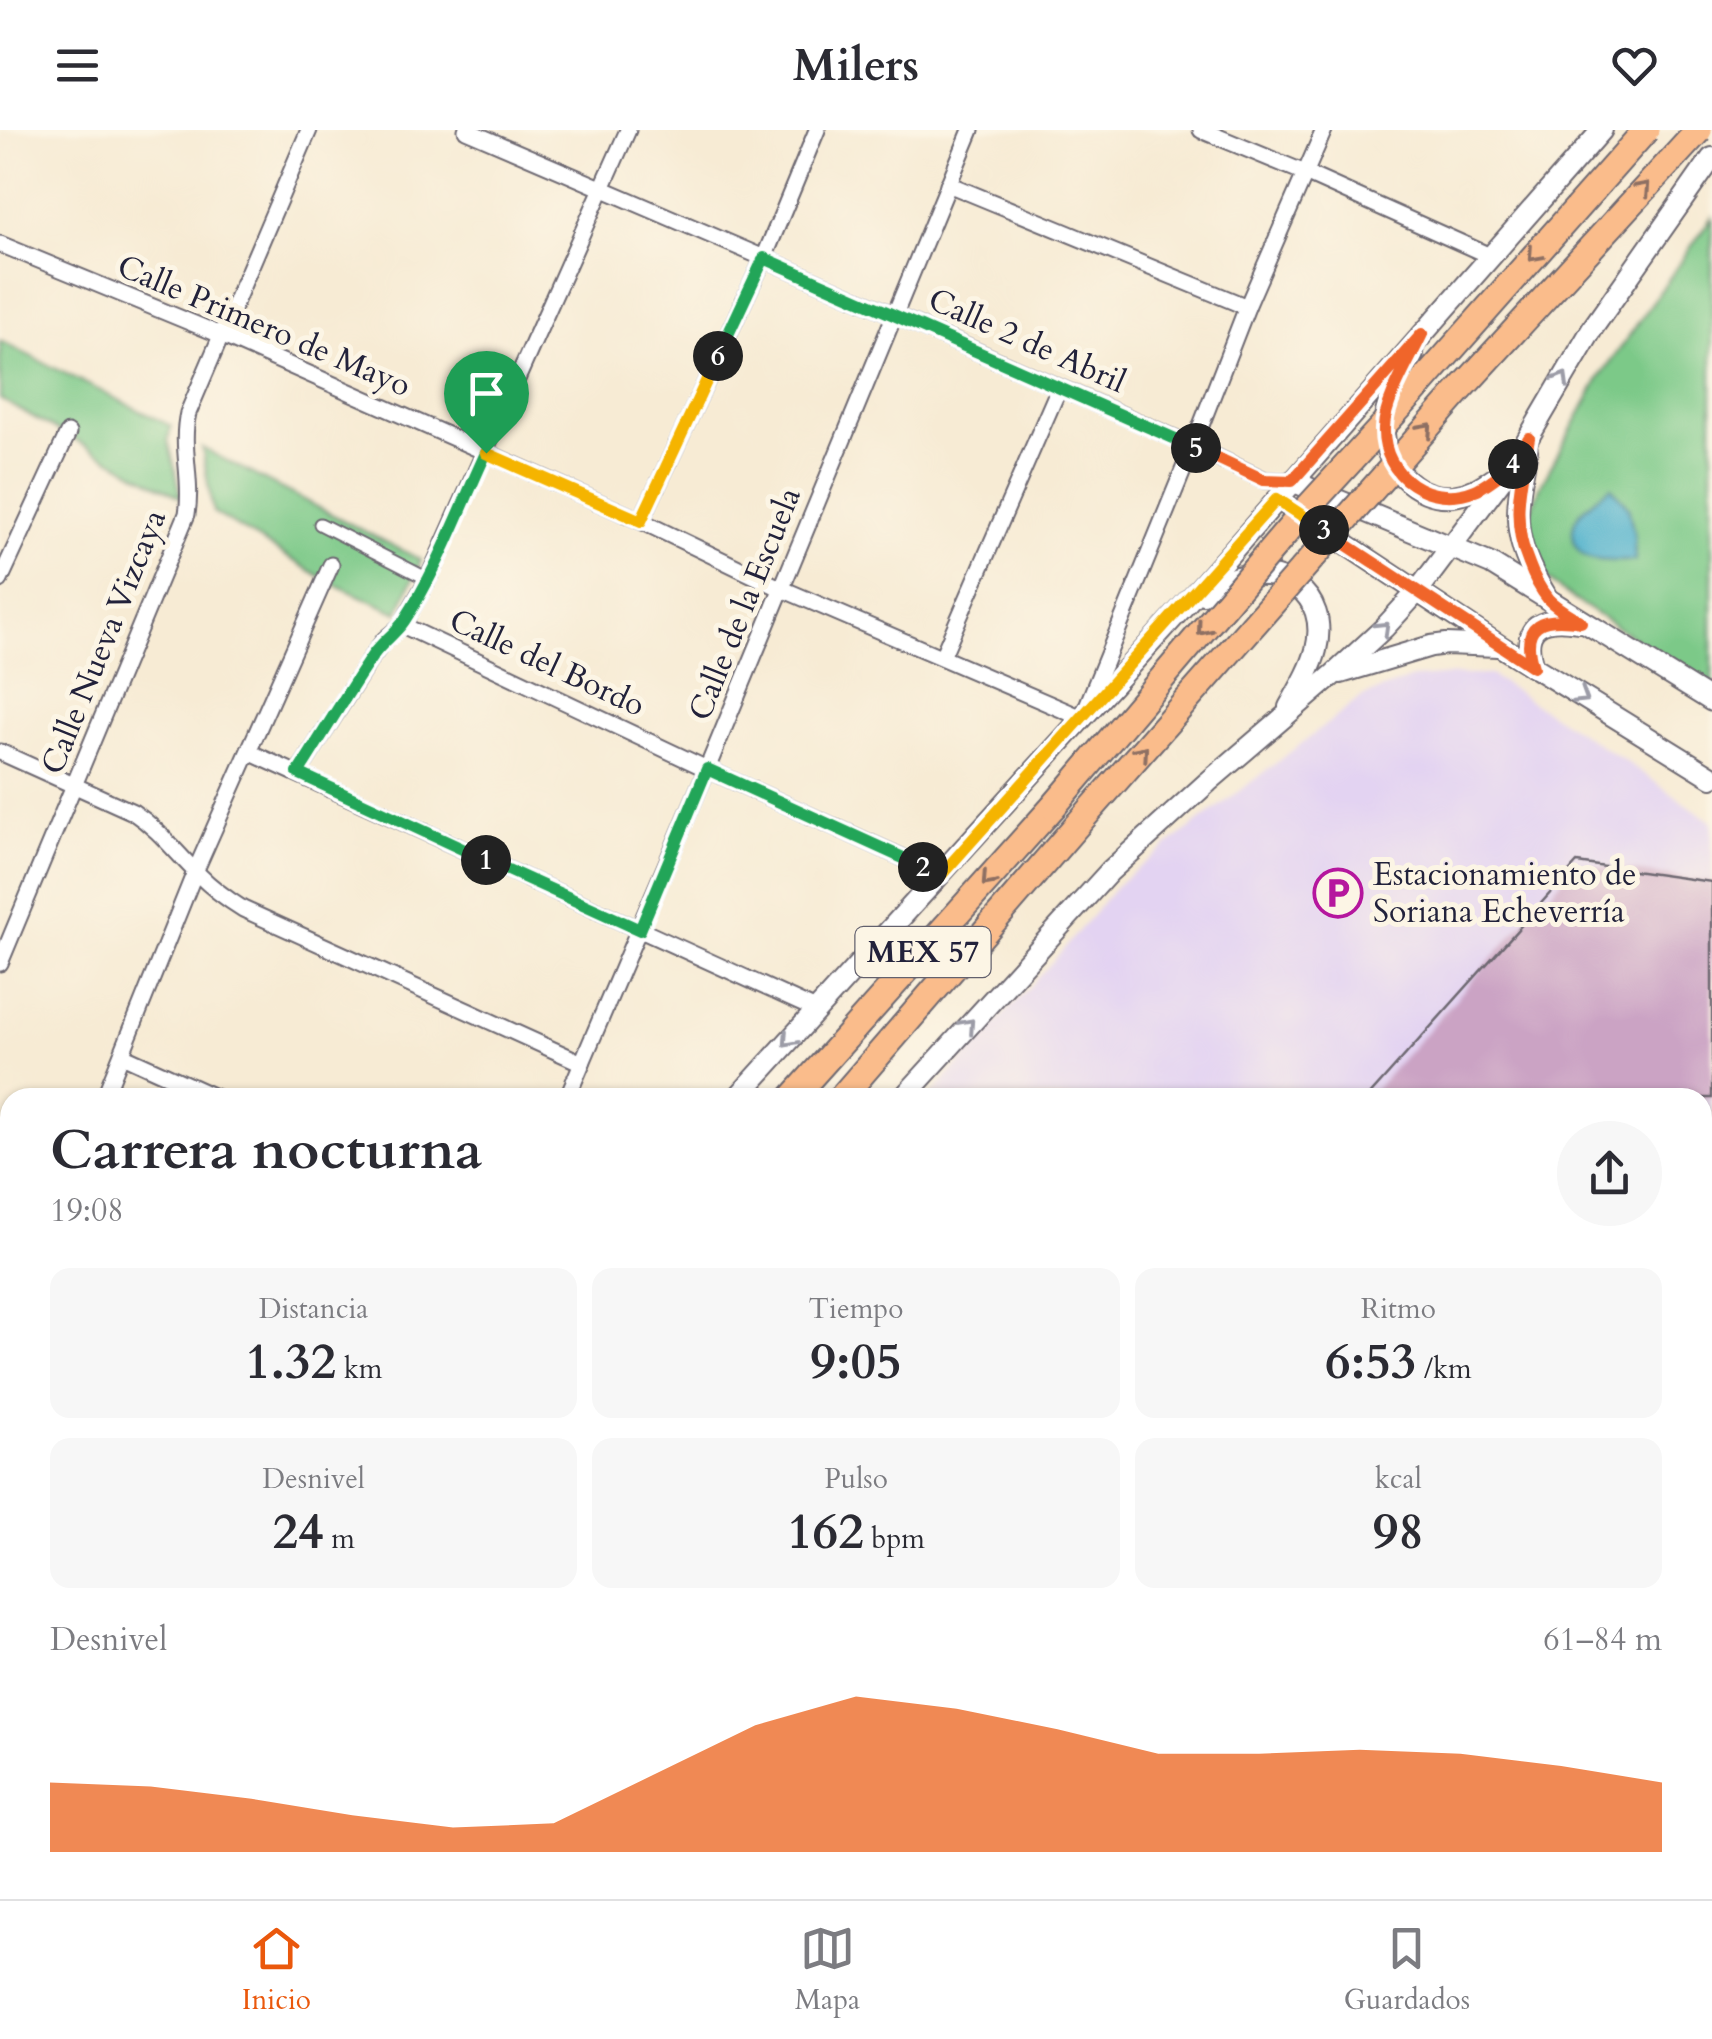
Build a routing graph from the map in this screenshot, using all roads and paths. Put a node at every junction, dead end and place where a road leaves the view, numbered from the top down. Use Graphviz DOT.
graph roads {
  1 [pos="309,130"];
  2 [pos="466,130"];
  3 [pos="628,130"];
  4 [pos="817,130"];
  5 [pos="971,130"];
  6 [pos="1201,130"];
  7 [pos="1324,130"];
  8 [pos="1602,130"];
  9 [pos="1646,130"];
  10 [pos="1698,130"];
  11 [pos="1232,136"];
  12 [pos="1712,158"];
  13 [pos="1304,173"];
  14 [pos="948,184"];
  15 [pos="602,190"];
  16 [pos="0,244"];
  17 [pos="1490,256"];
  18 [pos="764,258"];
  19 [pos="1247,307"];
  20 [pos="894,316"];
  21 [pos="220,334"];
  22 [pos="1422,334"];
  23 [pos="1059,388"];
  24 [pos="68,433"];
  25 [pos="1529,438"];
  26 [pos="1193,446"];
  27 [pos="486,453"];
  28 [pos="1513,464"];
  29 [pos="1264,480"];
  30 [pos="1292,481"];
  31 [pos="1277,499"];
  32 [pos="641,521"];
  33 [pos="320,524"];
  34 [pos="1450,547"];
  35 [pos="331,565"];
  36 [pos="0,580"];
  37 [pos="428,580"];
  38 [pos="780,588"];
  39 [pos="1418,592"];
  40 [pos="1549,600"];
  41 [pos="1184,606"];
  42 [pos="1581,622"];
  43 [pos="402,625"];
  44 [pos="1500,646"];
  45 [pos="942,658"];
  46 [pos="1533,667"];
  47 [pos="1333,675"];
  48 [pos="1712,701"];
  49 [pos="1284,716"];
  50 [pos="1082,718"];
  51 [pos="0,752"];
  52 [pos="250,752"];
  53 [pos="707,769"];
  54 [pos="298,773"];
  55 [pos="1712,778"];
  56 [pos="76,785"];
  57 [pos="195,872"];
  58 [pos="941,875"];
  59 [pos="640,930"];
  60 [pos="0,963"];
  61 [pos="816,1010"];
  62 [pos="122,1055"];
  63 [pos="582,1063"];
  64 [pos="108,1088"];
  65 [pos="194,1088"];
  66 [pos="571,1088"];
  67 [pos="747,1088"];
  68 [pos="795,1088"];
  69 [pos="850,1088"];
  70 [pos="912,1088"];
  1 -- 21 [label="street, Calle Nueva Vizcaya"];
  2 -- 15 [label="street, Calle 2 de Abril"];
  3 -- 15 [label="street"];
  4 -- 18 [label="street"];
  5 -- 14 [label="street, Calle de la Escuela"];
  6 -- 11 [label="street"];
  7 -- 13 [label="street"];
  8 -- 17 [label="street"];
  9 -- 68 [label="highway, MEX 57, one-way, bridge"];
  69 -- 10 [label="highway, MEX 57, one-way, bridge"];
  11 -- 13 [label="street"];
  25 -- 12 [label="street, one-way"];
  13 -- 17 [label="street"];
  13 -- 19 [label="street"];
  14 -- 19 [label="street"];
  14 -- 20 [label="street, Calle de la Escuela"];
  15 -- 18 [label="street, Calle 2 de Abril"];
  15 -- 27 [label="street"];
  16 -- 21 [label="street, Calle Primero de Mayo"];
  17 -- 22 [label="street"];
  18 -- 20 [label="street, Calle 2 de Abril"];
  18 -- 32 [label="street"];
  19 -- 26 [label="street"];
  20 -- 23 [label="street, Calle 2 de Abril"];
  20 -- 38 [label="street, Calle de la Escuela"];
  21 -- 27 [label="street, Calle Primero de Mayo"];
  21 -- 56 [label="street, Calle Nueva Vizcaya"];
  22 -- 28 [label="street"];
  22 -- 30 [label="street"];
  23 -- 26 [label="street, Calle 2 de Abril"];
  23 -- 45 [label="street"];
  24 -- 36 [label="street"];
  25 -- 28 [label="street"];
  25 -- 40 [label="street"];
  26 -- 29 [label="street, Calle 2 de Abril"];
  26 -- 50 [label="street"];
  27 -- 32 [label="street, Calle Primero de Mayo"];
  27 -- 37 [label="street"];
  28 -- 34 [label="street"];
  29 -- 30 [label="street, Calle 2 de Abril"];
  29 -- 31 [label="street"];
  30 -- 31 [label="street"];
  30 -- 34 [label="street, Calle 2 de Abril"];
  31 -- 39 [label="street"];
  31 -- 41 [label="street"];
  32 -- 38 [label="street, Calle Primero de Mayo"];
  33 -- 37 [label="street"];
  34 -- 39 [label="street"];
  34 -- 40 [label="street, Calle 2 de Abril"];
  35 -- 52 [label="street"];
  37 -- 43 [label="street"];
  38 -- 45 [label="street, Calle Primero de Mayo"];
  38 -- 53 [label="street, Calle de la Escuela"];
  39 -- 44 [label="street"];
  47 -- 39 [label="street, one-way"];
  40 -- 42 [label="street, Calle 2 de Abril"];
  41 -- 49 [label="street"];
  41 -- 50 [label="street"];
  42 -- 46 [label="street"];
  42 -- 48 [label="street, Calle 2 de Abril"];
  43 -- 53 [label="street, Calle del Bordo"];
  43 -- 54 [label="street"];
  44 -- 46 [label="street"];
  44 -- 47 [label="street"];
  45 -- 50 [label="street, Calle Primero de Mayo"];
  46 -- 55 [label="street, one-way"];
  47 -- 49 [label="street"];
  70 -- 49 [label="street, one-way"];
  50 -- 58 [label="street"];
  51 -- 56 [label="street"];
  52 -- 54 [label="street"];
  52 -- 57 [label="street"];
  53 -- 58 [label="street, Calle del Bordo"];
  53 -- 59 [label="street, Calle de la Escuela"];
  54 -- 59 [label="street"];
  56 -- 57 [label="street"];
  56 -- 60 [label="street, Calle Nueva Vizcaya"];
  57 -- 62 [label="street"];
  57 -- 63 [label="street"];
  58 -- 61 [label="street"];
  59 -- 61 [label="street"];
  59 -- 63 [label="street, Calle de la Escuela"];
  61 -- 67 [label="street, one-way"];
  62 -- 64 [label="street"];
  62 -- 65 [label="street"];
  63 -- 66 [label="street, Calle de la Escuela"];
}
